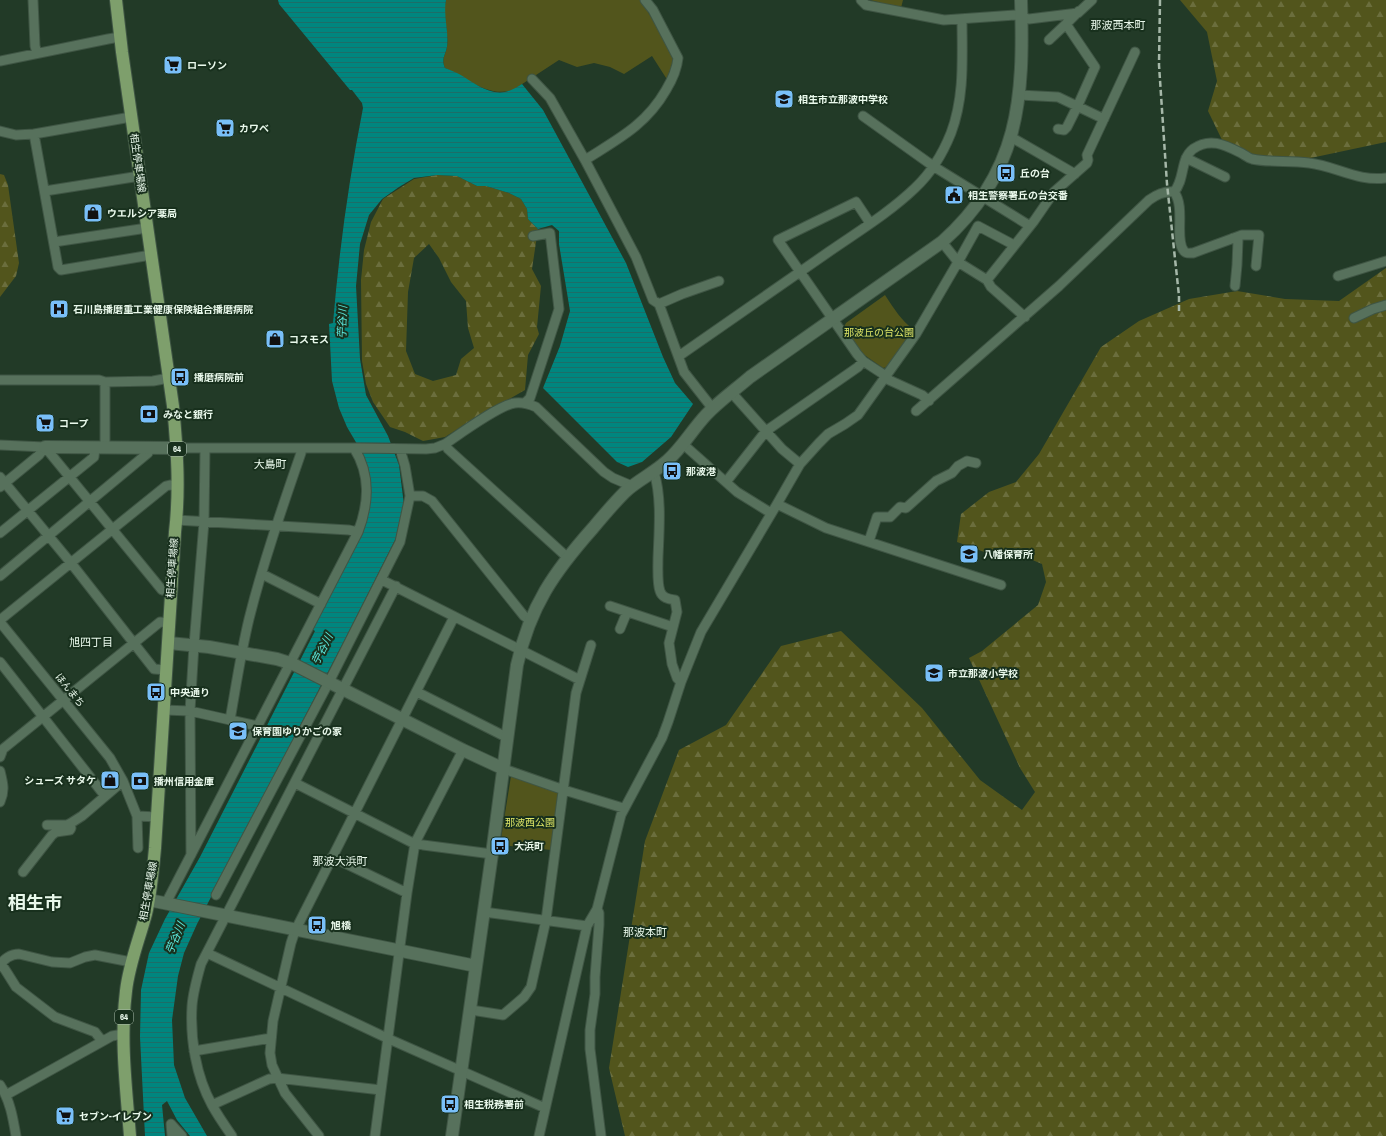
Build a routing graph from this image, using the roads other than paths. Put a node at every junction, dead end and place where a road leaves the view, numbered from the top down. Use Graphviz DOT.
graph roads {
  1 [pos="33,0"];
  2 [pos="116,0"];
  3 [pos="645,0"];
  4 [pos="861,0"];
  5 [pos="1021,0"];
  6 [pos="1092,0"];
  7 [pos="1080,12"];
  8 [pos="1022,17"];
  9 [pos="962,19"];
  10 [pos="1066,24"];
  11 [pos="120,37"];
  12 [pos="1049,40"];
  13 [pos="1135,52"];
  14 [pos="37,53"];
  15 [pos="0,61"];
  16 [pos="532,79"];
  17 [pos="1019,95"];
  18 [pos="1078,105"];
  19 [pos="863,116"];
  20 [pos="131,117"];
  21 [pos="1104,119"];
  22 [pos="1058,129"];
  23 [pos="0,131"];
  24 [pos="34,134"];
  25 [pos="1011,137"];
  26 [pos="1186,158"];
  27 [pos="585,160"];
  28 [pos="933,166"];
  29 [pos="1074,174"];
  30 [pos="140,176"];
  31 [pos="1225,177"];
  32 [pos="1386,178"];
  33 [pos="45,192"];
  34 [pos="1174,192"];
  35 [pos="982,197"];
  36 [pos="870,223"];
  37 [pos="1030,226"];
  38 [pos="147,228"];
  39 [pos="533,236"];
  40 [pos="1233,238"];
  41 [pos="54,242"];
  42 [pos="942,242"];
  43 [pos="1014,245"];
  44 [pos="151,255"];
  45 [pos="1386,261"];
  46 [pos="958,262"];
  47 [pos="1256,266"];
  48 [pos="800,272"];
  49 [pos="1338,276"];
  50 [pos="987,280"];
  51 [pos="719,281"];
  52 [pos="1235,286"];
  53 [pos="659,304"];
  54 [pos="1386,305"];
  55 [pos="1025,317"];
  56 [pos="1354,318"];
  57 [pos="833,319"];
  58 [pos="679,356"];
  59 [pos="864,361"];
  60 [pos="886,376"];
  61 [pos="169,378"];
  62 [pos="0,380"];
  63 [pos="105,382"];
  64 [pos="731,392"];
  65 [pos="928,401"];
  66 [pos="526,402"];
  67 [pos="713,409"];
  68 [pos="916,411"];
  69 [pos="766,431"];
  70 [pos="445,444"];
  71 [pos="683,444"];
  72 [pos="0,446"];
  73 [pos="45,447"];
  74 [pos="100,448"];
  75 [pos="149,448"];
  76 [pos="177,448"];
  77 [pos="356,448"];
  78 [pos="205,449"];
  79 [pos="301,449"];
  80 [pos="398,449"];
  81 [pos="976,463"];
  82 [pos="800,464"];
  83 [pos="654,472"];
  84 [pos="70,477"];
  85 [pos="2,482"];
  86 [pos="726,482"];
  87 [pos="177,486"];
  88 [pos="632,486"];
  89 [pos="410,496"];
  90 [pos="90,502"];
  91 [pos="777,504"];
  92 [pos="28,510"];
  93 [pos="771,514"];
  94 [pos="176,520"];
  95 [pos="204,522"];
  96 [pos="276,526"];
  97 [pos="112,530"];
  98 [pos="358,532"];
  99 [pos="0,533"];
  100 [pos="49,536"];
  101 [pos="869,541"];
  102 [pos="568,558"];
  103 [pos="71,563"];
  104 [pos="262,574"];
  105 [pos="0,576"];
  106 [pos="382,580"];
  107 [pos="1001,585"];
  108 [pos="396,586"];
  109 [pos="171,591"];
  110 [pos="321,604"];
  111 [pos="610,606"];
  112 [pos="626,612"];
  113 [pos="454,617"];
  114 [pos="530,620"];
  115 [pos="0,621"];
  116 [pos="169,623"];
  117 [pos="673,626"];
  118 [pos="620,629"];
  119 [pos="134,643"];
  120 [pos="168,643"];
  121 [pos="194,645"];
  122 [pos="591,645"];
  123 [pos="520,650"];
  124 [pos="242,653"];
  125 [pos="0,662"];
  126 [pos="292,663"];
  127 [pos="167,670"];
  128 [pos="580,680"];
  129 [pos="328,681"];
  130 [pos="681,682"];
  131 [pos="342,689"];
  132 [pos="417,692"];
  133 [pos="63,700"];
  134 [pos="164,710"];
  135 [pos="190,711"];
  136 [pos="43,716"];
  137 [pos="403,719"];
  138 [pos="230,720"];
  139 [pos="258,726"];
  140 [pos="508,738"];
  141 [pos="1,750"];
  142 [pos="463,750"];
  143 [pos="504,769"];
  144 [pos="0,771"];
  145 [pos="122,778"];
  146 [pos="294,783"];
  147 [pos="564,790"];
  148 [pos="105,796"];
  149 [pos="0,802"];
  150 [pos="623,808"];
  151 [pos="355,814"];
  152 [pos="137,816"];
  153 [pos="158,817"];
  154 [pos="71,823"];
  155 [pos="47,826"];
  156 [pos="415,844"];
  157 [pos="138,848"];
  158 [pos="492,854"];
  159 [pos="191,856"];
  160 [pos="332,857"];
  161 [pos="23,872"];
  162 [pos="407,893"];
  163 [pos="216,895"];
  164 [pos="149,900"];
  165 [pos="169,903"];
  166 [pos="597,908"];
  167 [pos="484,912"];
  168 [pos="226,916"];
  169 [pos="546,920"];
  170 [pos="587,926"];
  171 [pos="295,931"];
  172 [pos="400,952"];
  173 [pos="207,953"];
  174 [pos="131,962"];
  175 [pos="0,966"];
  176 [pos="476,966"];
  177 [pos="280,988"];
  178 [pos="471,1010"];
  179 [pos="123,1034"];
  180 [pos="271,1038"];
  181 [pos="389,1039"];
  182 [pos="102,1041"];
  183 [pos="194,1051"];
  184 [pos="461,1072"];
  185 [pos="277,1078"];
  186 [pos="0,1085"];
  187 [pos="381,1090"];
  188 [pos="6,1095"];
  189 [pos="212,1105"];
  190 [pos="545,1108"];
  191 [pos="16,1136"];
  192 [pos="130,1136"];
  193 [pos="172,1136"];
  194 [pos="182,1136"];
  195 [pos="232,1136"];
  196 [pos="319,1136"];
  197 [pos="375,1136"];
  198 [pos="452,1136"];
  199 [pos="538,1136"];
  200 [pos="601,1136"];
  1 -- 14 [label="street"];
  2 -- 11 [label="main road, 相生停車場線 / 64"];
  3 -- 27 [label="street"];
  4 -- 9 [label="street"];
  5 -- 8 [label="street"];
  6 -- 7 [label="street"];
  7 -- 8 [label="street"];
  7 -- 10 [label="street"];
  8 -- 9 [label="street"];
  8 -- 17 [label="street"];
  9 -- 28 [label="street"];
  10 -- 12 [label="street"];
  10 -- 18 [label="street"];
  11 -- 14 [label="street"];
  11 -- 20 [label="main road, 相生停車場線 / 64"];
  13 -- 21 [label="street"];
  14 -- 15 [label="street"];
  16 -- 27 [label="street"];
  17 -- 18 [label="street"];
  17 -- 25 [label="street"];
  18 -- 21 [label="street"];
  18 -- 22 [label="street"];
  19 -- 28 [label="street"];
  20 -- 24 [label="street"];
  20 -- 30 [label="main road, 相生停車場線 / 64"];
  21 -- 29 [label="street"];
  23 -- 24 [label="street"];
  24 -- 33 [label="street"];
  25 -- 29 [label="street"];
  25 -- 35 [label="street"];
  26 -- 31 [label="street"];
  26 -- 32 [label="street"];
  26 -- 34 [label="street"];
  27 -- 53 [label="street"];
  28 -- 35 [label="street"];
  28 -- 36 [label="street"];
  29 -- 37 [label="street"];
  30 -- 33 [label="street"];
  30 -- 38 [label="main road, 相生停車場線 / 64"];
  33 -- 41 [label="street"];
  34 -- 40 [label="street"];
  34 -- 55 [label="street"];
  35 -- 37 [label="street"];
  35 -- 42 [label="street"];
  36 -- 48 [label="street"];
  36 -- 48 [label="street"];
  37 -- 43 [label="street"];
  38 -- 41 [label="street"];
  38 -- 44 [label="main road, 相生停車場線 / 64"];
  39 -- 66 [label="street"];
  40 -- 47 [label="street"];
  40 -- 52 [label="street"];
  41 -- 44 [label="street"];
  42 -- 46 [label="street"];
  42 -- 57 [label="street"];
  43 -- 46 [label="street"];
  43 -- 50 [label="street"];
  44 -- 61 [label="main road, 相生停車場線 / 64"];
  45 -- 49 [label="street"];
  46 -- 50 [label="street"];
  46 -- 60 [label="street"];
  48 -- 57 [label="street"];
  48 -- 58 [label="street"];
  50 -- 55 [label="street"];
  51 -- 53 [label="street"];
  53 -- 58 [label="street"];
  54 -- 56 [label="street"];
  55 -- 65 [label="street"];
  57 -- 59 [label="street"];
  57 -- 64 [label="street"];
  58 -- 67 [label="street"];
  59 -- 60 [label="street"];
  59 -- 69 [label="street"];
  60 -- 65 [label="street"];
  60 -- 82 [label="street"];
  61 -- 63 [label="street"];
  61 -- 76 [label="main road, 相生停車場線 / 64"];
  62 -- 63 [label="street"];
  63 -- 74 [label="street"];
  64 -- 67 [label="street"];
  64 -- 69 [label="street"];
  65 -- 68 [label="street"];
  66 -- 70 [label="street"];
  66 -- 88 [label="street"];
  67 -- 71 [label="street"];
  69 -- 82 [label="street"];
  69 -- 86 [label="street"];
  70 -- 80 [label="street"];
  70 -- 102 [label="street"];
  71 -- 83 [label="street"];
  71 -- 86 [label="street"];
  72 -- 73 [label="street"];
  73 -- 74 [label="street"];
  73 -- 84 [label="street"];
  73 -- 85 [label="street"];
  74 -- 75 [label="street"];
  74 -- 84 [label="street"];
  75 -- 76 [label="street"];
  75 -- 90 [label="street"];
  76 -- 78 [label="street"];
  76 -- 87 [label="main road, 相生停車場線 / 64"];
  77 -- 79 [label="street"];
  77 -- 80 [label="street"];
  77 -- 98 [label="street"];
  78 -- 79 [label="street"];
  78 -- 95 [label="street"];
  79 -- 96 [label="street"];
  80 -- 89 [label="street"];
  81 -- 101 [label="street"];
  82 -- 91 [label="street"];
  83 -- 88 [label="street"];
  83 -- 117 [label="street"];
  84 -- 90 [label="street"];
  84 -- 92 [label="street"];
  85 -- 92 [label="street"];
  86 -- 93 [label="street"];
  87 -- 94 [label="main road, 相生停車場線 / 64"];
  87 -- 97 [label="street"];
  88 -- 102 [label="street"];
  89 -- 106 [label="street"];
  89 -- 114 [label="street"];
  90 -- 97 [label="street"];
  90 -- 100 [label="street"];
  91 -- 93 [label="street"];
  91 -- 101 [label="street"];
  92 -- 99 [label="street"];
  92 -- 100 [label="street"];
  93 -- 130 [label="street"];
  94 -- 95 [label="street"];
  94 -- 109 [label="main road, 相生停車場線 / 64"];
  95 -- 96 [label="street"];
  95 -- 121 [label="street"];
  96 -- 98 [label="street"];
  96 -- 104 [label="street"];
  97 -- 103 [label="street"];
  97 -- 109 [label="street"];
  98 -- 110 [label="street"];
  100 -- 103 [label="street"];
  100 -- 105 [label="street"];
  101 -- 107 [label="street"];
  102 -- 114 [label="street"];
  103 -- 115 [label="street"];
  103 -- 119 [label="street"];
  104 -- 110 [label="street"];
  104 -- 124 [label="street"];
  106 -- 108 [label="street"];
  106 -- 129 [label="street"];
  108 -- 113 [label="street"];
  108 -- 131 [label="street"];
  109 -- 116 [label="main road, 相生停車場線 / 64"];
  110 -- 126 [label="street"];
  111 -- 112 [label="street"];
  112 -- 117 [label="street"];
  112 -- 118 [label="street"];
  113 -- 123 [label="street"];
  113 -- 132 [label="street"];
  114 -- 123 [label="street"];
  115 -- 133 [label="street, ほんまち"];
  116 -- 119 [label="street"];
  116 -- 120 [label="main road, 相生停車場線 / 64"];
  117 -- 130 [label="street"];
  119 -- 127 [label="street"];
  119 -- 133 [label="street"];
  120 -- 121 [label="street"];
  120 -- 127 [label="main road, 相生停車場線 / 64"];
  121 -- 124 [label="street"];
  121 -- 135 [label="street"];
  122 -- 128 [label="street"];
  123 -- 128 [label="street"];
  123 -- 140 [label="street"];
  124 -- 126 [label="street"];
  124 -- 138 [label="street"];
  125 -- 136 [label="street"];
  126 -- 129 [label="street"];
  126 -- 139 [label="street"];
  127 -- 134 [label="main road, 相生停車場線 / 64"];
  128 -- 147 [label="street"];
  129 -- 131 [label="street"];
  129 -- 163 [label="street"];
  130 -- 150 [label="street"];
  131 -- 137 [label="street"];
  131 -- 146 [label="street"];
  132 -- 137 [label="street"];
  132 -- 140 [label="street"];
  133 -- 136 [label="street"];
  133 -- 145 [label="street, ほんまち"];
  134 -- 135 [label="street"];
  134 -- 153 [label="main road, 相生停車場線 / 64"];
  135 -- 138 [label="street"];
  135 -- 159 [label="street"];
  136 -- 141 [label="street"];
  136 -- 148 [label="street"];
  137 -- 142 [label="street"];
  137 -- 151 [label="street"];
  138 -- 139 [label="street"];
  139 -- 159 [label="street"];
  140 -- 143 [label="street"];
  142 -- 143 [label="street"];
  142 -- 156 [label="street"];
  143 -- 147 [label="street"];
  143 -- 158 [label="street"];
  144 -- 149 [label="street"];
  145 -- 148 [label="street"];
  145 -- 152 [label="street, ほんまち"];
  146 -- 151 [label="street"];
  146 -- 168 [label="street"];
  147 -- 150 [label="street"];
  147 -- 169 [label="street"];
  148 -- 154 [label="street"];
  150 -- 166 [label="street"];
  151 -- 156 [label="street"];
  151 -- 160 [label="street"];
  152 -- 153 [label="street"];
  152 -- 157 [label="street, ほんまち"];
  153 -- 164 [label="main road, 相生停車場線 / 64"];
  154 -- 155 [label="street"];
  154 -- 161 [label="street"];
  156 -- 158 [label="street"];
  156 -- 162 [label="street"];
  158 -- 167 [label="street"];
  159 -- 165 [label="street"];
  160 -- 162 [label="street"];
  160 -- 171 [label="street"];
  162 -- 172 [label="street"];
  164 -- 165 [label="street"];
  164 -- 174 [label="main road, 相生停車場線 / 64"];
  165 -- 168 [label="street"];
  166 -- 170 [label="street"];
  166 -- 200 [label="street"];
  167 -- 169 [label="street"];
  167 -- 176 [label="street"];
  168 -- 171 [label="street"];
  168 -- 173 [label="street"];
  169 -- 170 [label="street"];
  169 -- 178 [label="street"];
  170 -- 190 [label="street"];
  171 -- 172 [label="street"];
  171 -- 177 [label="street"];
  172 -- 176 [label="street"];
  172 -- 181 [label="street"];
  173 -- 177 [label="street"];
  173 -- 183 [label="street"];
  174 -- 175 [label="street"];
  174 -- 179 [label="main road, 相生停車場線 / 64"];
  175 -- 182 [label="street"];
  176 -- 178 [label="street"];
  177 -- 180 [label="street"];
  177 -- 181 [label="street"];
  178 -- 184 [label="street"];
  179 -- 182 [label="street"];
  179 -- 192 [label="main road, 相生停車場線 / 64"];
  180 -- 183 [label="street"];
  180 -- 185 [label="street"];
  181 -- 184 [label="street"];
  181 -- 187 [label="street"];
  182 -- 188 [label="street"];
  183 -- 189 [label="street"];
  184 -- 190 [label="street"];
  184 -- 198 [label="street"];
  185 -- 187 [label="street"];
  185 -- 189 [label="street"];
  185 -- 196 [label="street"];
  186 -- 188 [label="street"];
  187 -- 197 [label="street"];
  188 -- 191 [label="street"];
  189 -- 195 [label="street"];
  190 -- 199 [label="street"];
  193 -- 194 [label="street"];
}
